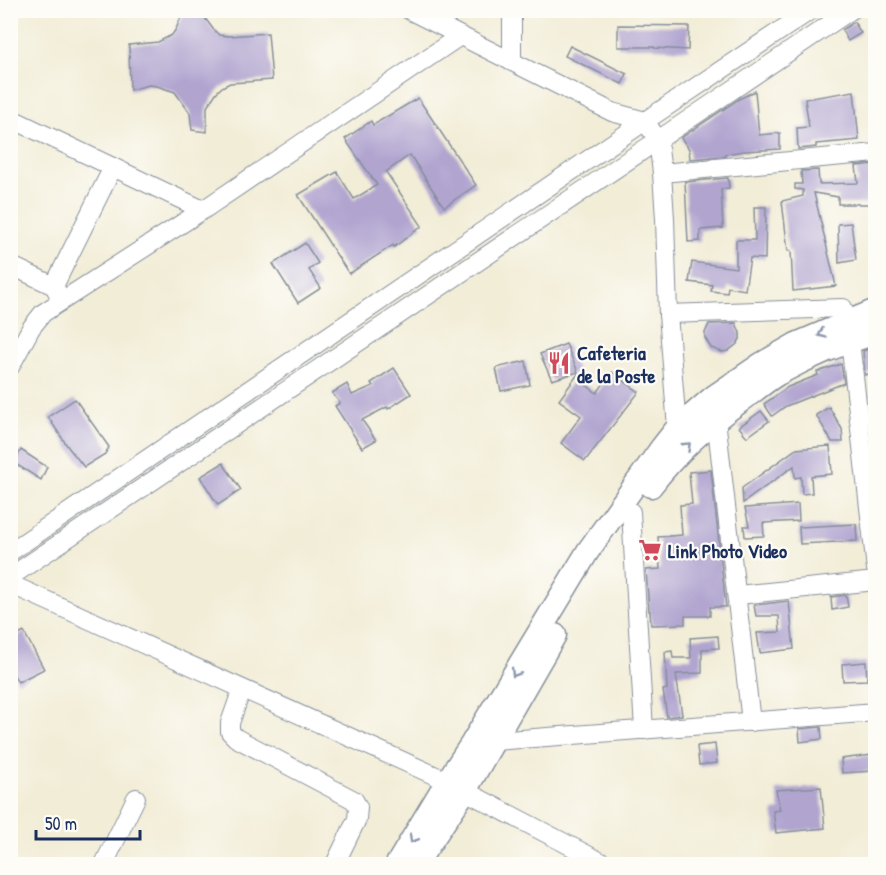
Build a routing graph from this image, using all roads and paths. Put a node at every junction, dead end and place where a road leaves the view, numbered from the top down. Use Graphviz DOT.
graph roads {
  1 [pos="409,10"];
  2 [pos="512,10"];
  3 [pos="811,10"];
  4 [pos="851,10"];
  5 [pos="460,36"];
  6 [pos="512,62"];
  7 [pos="612,112"];
  8 [pos="10,118"];
  9 [pos="645,121"];
  10 [pos="620,138"];
  11 [pos="658,140"];
  12 [pos="876,153"];
  13 [pos="634,157"];
  14 [pos="113,167"];
  15 [pos="662,170"];
  16 [pos="203,210"];
  17 [pos="10,265"];
  18 [pos="58,294"];
  19 [pos="876,310"];
  20 [pos="668,314"];
  21 [pos="849,331"];
  22 [pos="876,333"];
  23 [pos="10,367"];
  24 [pos="716,419"];
  25 [pos="677,428"];
  26 [pos="631,512"];
  27 [pos="10,552"];
  28 [pos="876,569"];
  29 [pos="10,576"];
  30 [pos="876,581"];
  31 [pos="10,584"];
  32 [pos="738,595"];
  33 [pos="242,689"];
  34 [pos="876,712"];
  35 [pos="751,722"];
  36 [pos="644,730"];
  37 [pos="483,742"];
  38 [pos="456,786"];
  39 [pos="136,798"];
  40 [pos="104,864"];
  41 [pos="335,864"];
  42 [pos="397,864"];
  43 [pos="416,864"];
  44 [pos="605,864"];
  1 -- 5 [label="street"];
  2 -- 6 [label="street"];
  3 -- 9 [label="street"];
  4 -- 11 [label="street"];
  5 -- 6 [label="street"];
  5 -- 16 [label="street"];
  6 -- 7 [label="street"];
  7 -- 9 [label="street"];
  7 -- 10 [label="street"];
  8 -- 14 [label="street"];
  9 -- 10 [label="street"];
  9 -- 11 [label="street"];
  10 -- 13 [label="street"];
  10 -- 27 [label="street"];
  11 -- 13 [label="street"];
  11 -- 15 [label="street"];
  12 -- 15 [label="street"];
  13 -- 15 [label="street"];
  13 -- 29 [label="street"];
  14 -- 16 [label="street"];
  14 -- 18 [label="street"];
  15 -- 20 [label="street"];
  16 -- 18 [label="street"];
  17 -- 18 [label="street"];
  18 -- 23 [label="street"];
  19 -- 21 [label="main road"];
  20 -- 21 [label="street"];
  20 -- 25 [label="street"];
  21 -- 22 [label="main road"];
  21 -- 24 [label="main road"];
  21 -- 25 [label="main road, one-way"];
  21 -- 28 [label="street"];
  26 -- 24 [label="main road, one-way"];
  24 -- 32 [label="street"];
  25 -- 37 [label="main road, one-way"];
  26 -- 36 [label="street"];
  26 -- 37 [label="main road"];
  30 -- 32 [label="street"];
  31 -- 33 [label="street"];
  32 -- 35 [label="street"];
  33 -- 38 [label="street"];
  33 -- 41 [label="street"];
  34 -- 35 [label="street"];
  35 -- 36 [label="street"];
  36 -- 37 [label="street"];
  37 -- 38 [label="main road"];
  38 -- 42 [label="main road, one-way"];
  38 -- 43 [label="main road"];
  38 -- 44 [label="street"];
  39 -- 40 [label="street"];
}
